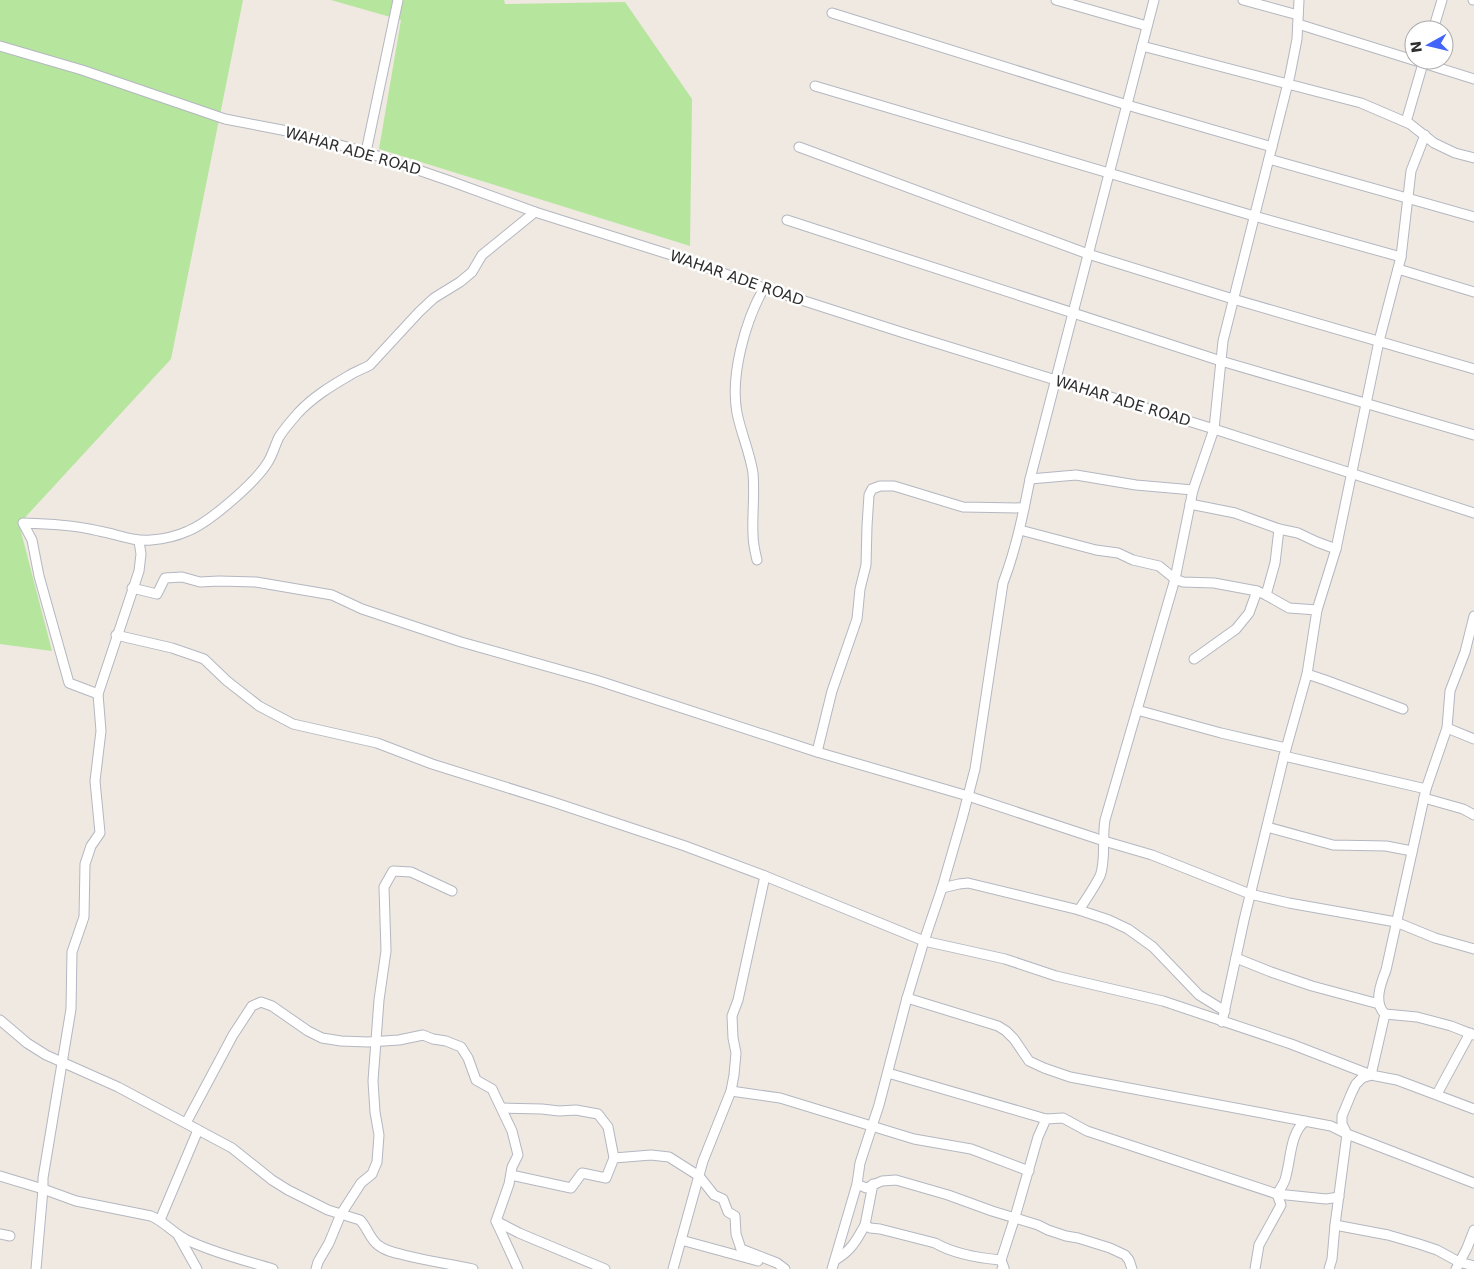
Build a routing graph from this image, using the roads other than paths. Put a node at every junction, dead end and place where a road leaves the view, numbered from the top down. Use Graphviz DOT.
graph roads {
  1 [pos="398,0"];
  2 [pos="1056,0"];
  3 [pos="1154,0"];
  4 [pos="1243,0"];
  5 [pos="1299,0"];
  6 [pos="1442,0"];
  7 [pos="832,13"];
  8 [pos="1298,20"];
  9 [pos="1436,20"];
  10 [pos="1147,26"];
  11 [pos="0,46"];
  12 [pos="1142,46"];
  13 [pos="1404,55"];
  14 [pos="1422,70"];
  15 [pos="1448,70"];
  16 [pos="1474,79"];
  17 [pos="1288,83"];
  18 [pos="815,86"];
  19 [pos="1127,105"];
  20 [pos="1406,122"];
  21 [pos="1425,135"];
  22 [pos="799,147"];
  23 [pos="1272,147"];
  24 [pos="366,152"];
  25 [pos="1474,158"];
  26 [pos="1268,159"];
  27 [pos="1109,173"];
  28 [pos="1408,198"];
  29 [pos="535,212"];
  30 [pos="1254,216"];
  31 [pos="1474,217"];
  32 [pos="787,220"];
  33 [pos="1088,254"];
  34 [pos="1402,257"];
  35 [pos="1398,269"];
  36 [pos="764,288"];
  37 [pos="1474,292"];
  38 [pos="1233,299"];
  39 [pos="1073,313"];
  40 [pos="1379,341"];
  41 [pos="1221,361"];
  42 [pos="1474,369"];
  43 [pos="1055,380"];
  44 [pos="1367,403"];
  45 [pos="1214,429"];
  46 [pos="1474,434"];
  47 [pos="1351,472"];
  48 [pos="1030,479"];
  49 [pos="1193,490"];
  50 [pos="1190,504"];
  51 [pos="1024,508"];
  52 [pos="1474,513"];
  53 [pos="1279,529"];
  54 [pos="1020,530"];
  55 [pos="139,541"];
  56 [pos="1336,549"];
  57 [pos="757,560"];
  58 [pos="1175,579"];
  59 [pos="132,588"];
  60 [pos="1261,593"];
  61 [pos="1317,610"];
  62 [pos="1474,616"];
  63 [pos="116,636"];
  64 [pos="1469,654"];
  65 [pos="1194,659"];
  66 [pos="1307,674"];
  67 [pos="98,694"];
  68 [pos="1403,709"];
  69 [pos="1137,710"];
  70 [pos="1447,728"];
  71 [pos="1474,739"];
  72 [pos="817,752"];
  73 [pos="1285,752"];
  74 [pos="1425,794"];
  75 [pos="968,796"];
  76 [pos="1474,815"];
  77 [pos="1267,827"];
  78 [pos="1104,841"];
  79 [pos="1412,851"];
  80 [pos="765,876"];
  81 [pos="942,888"];
  82 [pos="452,891"];
  83 [pos="1250,894"];
  84 [pos="1079,910"];
  85 [pos="1396,922"];
  86 [pos="924,941"];
  87 [pos="1474,949"];
  88 [pos="1236,958"];
  89 [pos="907,998"];
  90 [pos="1379,1004"];
  91 [pos="1225,1011"];
  92 [pos="1385,1014"];
  93 [pos="0,1020"];
  94 [pos="1222,1022"];
  95 [pos="1472,1034"];
  96 [pos="376,1042"];
  97 [pos="62,1062"];
  98 [pos="888,1073"];
  99 [pos="1371,1075"];
  100 [pos="731,1091"];
  101 [pos="1437,1094"];
  102 [pos="502,1108"];
  103 [pos="1474,1109"];
  104 [pos="1046,1120"];
  105 [pos="1305,1121"];
  106 [pos="186,1123"];
  107 [pos="872,1126"];
  108 [pos="198,1130"];
  109 [pos="1347,1134"];
  110 [pos="614,1158"];
  111 [pos="1029,1171"];
  112 [pos="511,1175"];
  113 [pos="0,1176"];
  114 [pos="698,1176"];
  115 [pos="1474,1183"];
  116 [pos="857,1184"];
  117 [pos="873,1184"];
  118 [pos="44,1189"];
  119 [pos="1277,1194"];
  120 [pos="1338,1197"];
  121 [pos="341,1214"];
  122 [pos="1016,1217"];
  123 [pos="160,1220"];
  124 [pos="496,1221"];
  125 [pos="865,1225"];
  126 [pos="1335,1225"];
  127 [pos="1474,1230"];
  128 [pos="0,1234"];
  129 [pos="178,1235"];
  130 [pos="10,1236"];
  131 [pos="681,1240"];
  132 [pos="428,1265"];
  133 [pos="833,1265"];
  134 [pos="1457,1266"];
  135 [pos="1474,1266"];
  136 [pos="1003,1267"];
  137 [pos="36,1269"];
  138 [pos="197,1269"];
  139 [pos="273,1269"];
  140 [pos="316,1269"];
  141 [pos="473,1269"];
  142 [pos="518,1269"];
  143 [pos="605,1269"];
  144 [pos="673,1269"];
  145 [pos="785,1269"];
  146 [pos="1132,1269"];
  147 [pos="1255,1269"];
  148 [pos="1329,1269"];
  1 -- 24 [label="street"];
  2 -- 10 [label="street"];
  3 -- 10 [label="street"];
  4 -- 8 [label="street"];
  5 -- 8 [label="street"];
  6 -- 9 [label="street"];
  7 -- 19 [label="street"];
  8 -- 13 [label="street"];
  8 -- 17 [label="street"];
  10 -- 12 [label="street"];
  11 -- 24 [label="street, WAHAR ADE ROAD"];
  12 -- 17 [label="street"];
  12 -- 19 [label="street"];
  14 -- 20 [label="street"];
  15 -- 16 [label="street"];
  17 -- 20 [label="street"];
  17 -- 23 [label="street"];
  18 -- 27 [label="street"];
  19 -- 23 [label="street"];
  19 -- 27 [label="street"];
  20 -- 21 [label="street"];
  21 -- 25 [label="street"];
  21 -- 28 [label="street"];
  22 -- 33 [label="street"];
  23 -- 26 [label="street"];
  24 -- 29 [label="street, WAHAR ADE ROAD"];
  26 -- 28 [label="street"];
  26 -- 30 [label="street"];
  27 -- 30 [label="street"];
  27 -- 33 [label="street"];
  28 -- 31 [label="street"];
  28 -- 34 [label="street"];
  29 -- 36 [label="street, WAHAR ADE ROAD"];
  29 -- 55 [label="street"];
  30 -- 34 [label="street"];
  30 -- 38 [label="street"];
  32 -- 39 [label="street"];
  33 -- 38 [label="street"];
  33 -- 39 [label="street"];
  34 -- 35 [label="street"];
  35 -- 37 [label="street"];
  35 -- 40 [label="street"];
  36 -- 43 [label="street, WAHAR ADE ROAD"];
  36 -- 57 [label="street"];
  38 -- 40 [label="street"];
  38 -- 41 [label="street"];
  39 -- 41 [label="street"];
  39 -- 43 [label="street"];
  40 -- 42 [label="street"];
  40 -- 44 [label="street"];
  41 -- 44 [label="street"];
  41 -- 45 [label="street"];
  43 -- 45 [label="street, WAHAR ADE ROAD"];
  43 -- 48 [label="street"];
  44 -- 46 [label="street"];
  44 -- 47 [label="street"];
  45 -- 47 [label="street, WAHAR ADE ROAD"];
  45 -- 49 [label="street"];
  47 -- 52 [label="street, WAHAR ADE ROAD"];
  47 -- 56 [label="street"];
  48 -- 49 [label="street"];
  48 -- 51 [label="street"];
  49 -- 50 [label="street"];
  50 -- 53 [label="street"];
  50 -- 58 [label="street"];
  51 -- 54 [label="street"];
  51 -- 72 [label="street"];
  53 -- 56 [label="street"];
  53 -- 60 [label="street"];
  54 -- 58 [label="street"];
  54 -- 75 [label="street"];
  55 -- 59 [label="street"];
  55 -- 67 [label="street"];
  56 -- 61 [label="street"];
  58 -- 60 [label="street"];
  58 -- 69 [label="street"];
  59 -- 63 [label="street"];
  59 -- 72 [label="street"];
  60 -- 61 [label="street"];
  60 -- 65 [label="street"];
  61 -- 66 [label="street"];
  62 -- 64 [label="street"];
  63 -- 67 [label="street"];
  63 -- 80 [label="street"];
  64 -- 70 [label="street"];
  66 -- 68 [label="street"];
  66 -- 73 [label="street"];
  67 -- 97 [label="street"];
  69 -- 73 [label="street"];
  69 -- 78 [label="street"];
  70 -- 71 [label="street"];
  70 -- 74 [label="street"];
  72 -- 75 [label="street"];
  73 -- 74 [label="street"];
  73 -- 77 [label="street"];
  74 -- 76 [label="street"];
  74 -- 79 [label="street"];
  75 -- 78 [label="street"];
  75 -- 81 [label="street"];
  77 -- 79 [label="street"];
  77 -- 83 [label="street"];
  78 -- 83 [label="street"];
  78 -- 84 [label="street"];
  79 -- 85 [label="street"];
  80 -- 86 [label="street"];
  80 -- 100 [label="street"];
  81 -- 84 [label="street"];
  81 -- 86 [label="street"];
  82 -- 96 [label="street"];
  83 -- 85 [label="street"];
  83 -- 88 [label="street"];
  84 -- 91 [label="street"];
  85 -- 87 [label="street"];
  85 -- 90 [label="street"];
  86 -- 89 [label="street"];
  86 -- 94 [label="street"];
  88 -- 90 [label="street"];
  88 -- 91 [label="street"];
  89 -- 98 [label="street"];
  89 -- 105 [label="street"];
  90 -- 92 [label="street"];
  91 -- 94 [label="street"];
  92 -- 95 [label="street"];
  92 -- 99 [label="street"];
  93 -- 97 [label="street"];
  94 -- 99 [label="street"];
  95 -- 101 [label="street"];
  96 -- 102 [label="street"];
  96 -- 106 [label="street"];
  96 -- 121 [label="street"];
  97 -- 106 [label="street"];
  97 -- 118 [label="street"];
  98 -- 104 [label="street"];
  98 -- 107 [label="street"];
  99 -- 101 [label="street"];
  99 -- 109 [label="street"];
  100 -- 107 [label="street"];
  100 -- 114 [label="street"];
  101 -- 103 [label="street"];
  102 -- 110 [label="street"];
  102 -- 112 [label="street"];
  104 -- 111 [label="street"];
  104 -- 119 [label="street"];
  105 -- 109 [label="street"];
  105 -- 119 [label="street"];
  106 -- 108 [label="street"];
  107 -- 111 [label="street"];
  107 -- 116 [label="street"];
  108 -- 121 [label="street"];
  108 -- 123 [label="street"];
  109 -- 115 [label="street"];
  109 -- 120 [label="street"];
  110 -- 112 [label="street"];
  110 -- 114 [label="street"];
  111 -- 122 [label="street"];
  112 -- 124 [label="street"];
  113 -- 118 [label="street"];
  114 -- 131 [label="street"];
  114 -- 145 [label="street"];
  116 -- 117 [label="street"];
  116 -- 133 [label="street"];
  117 -- 122 [label="street"];
  117 -- 125 [label="street"];
  118 -- 123 [label="street"];
  118 -- 137 [label="street"];
  119 -- 120 [label="street"];
  119 -- 147 [label="street"];
  120 -- 126 [label="street"];
  121 -- 132 [label="street"];
  121 -- 140 [label="street"];
  122 -- 136 [label="street"];
  122 -- 146 [label="street"];
  123 -- 129 [label="street"];
  124 -- 142 [label="street"];
  124 -- 143 [label="street"];
  125 -- 133 [label="street"];
  125 -- 136 [label="street"];
  126 -- 134 [label="street"];
  126 -- 148 [label="street"];
  127 -- 134 [label="street"];
  128 -- 130 [label="street"];
  129 -- 138 [label="street"];
  129 -- 139 [label="street"];
  131 -- 144 [label="street"];
  131 -- 145 [label="street"];
  132 -- 141 [label="street"];
  134 -- 135 [label="street"];
}
